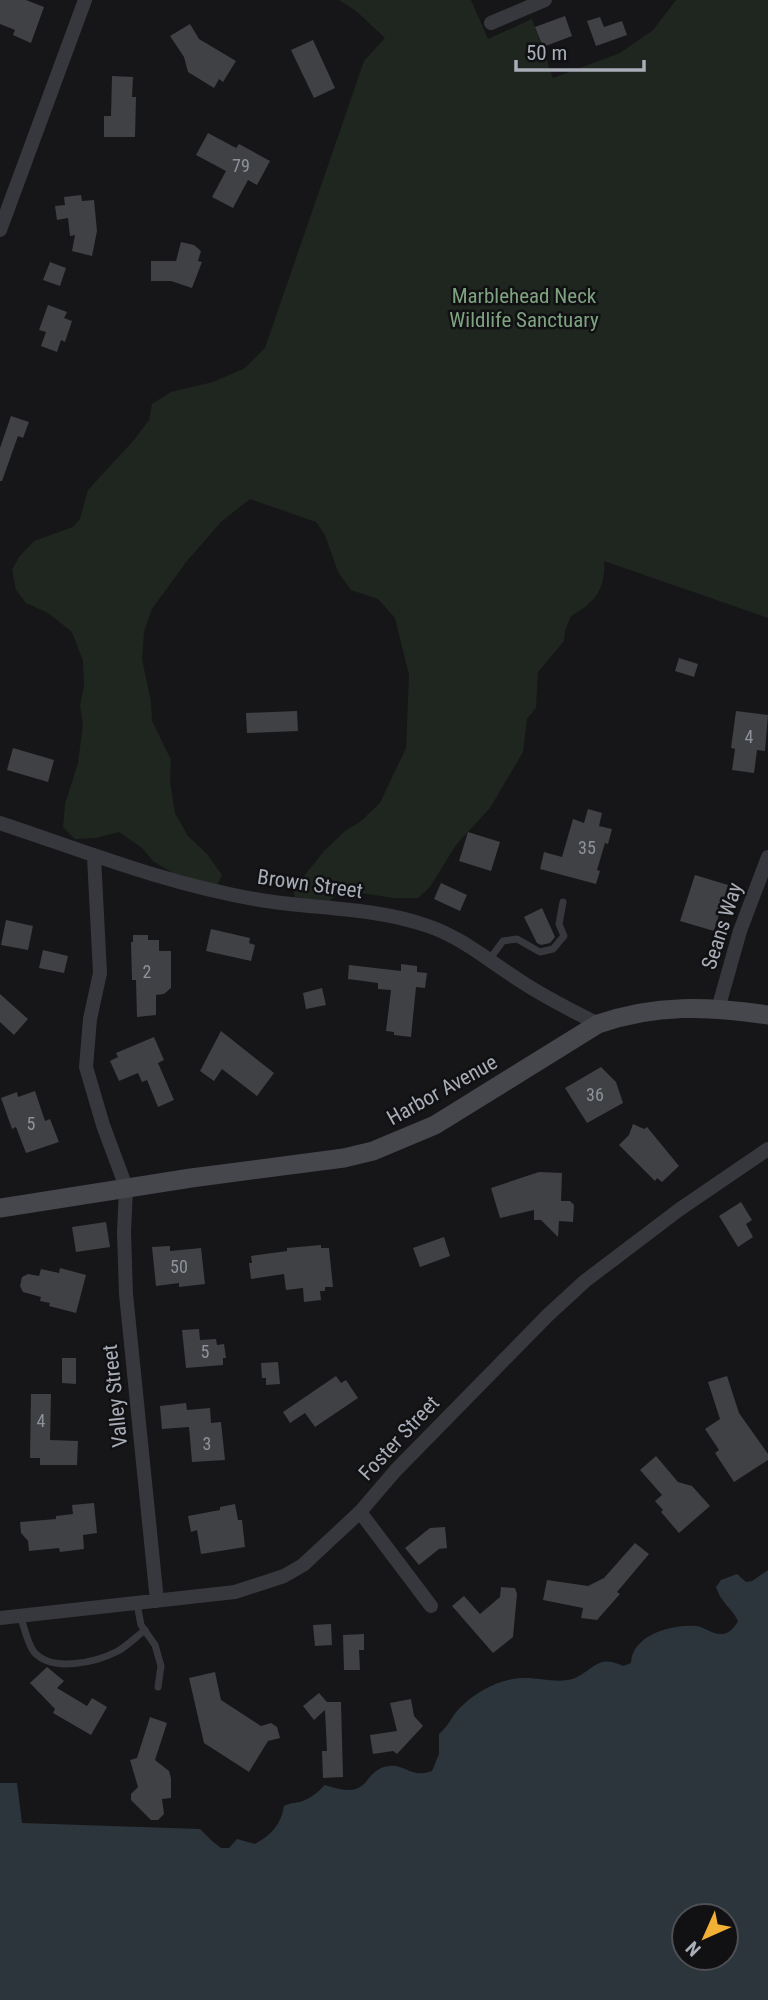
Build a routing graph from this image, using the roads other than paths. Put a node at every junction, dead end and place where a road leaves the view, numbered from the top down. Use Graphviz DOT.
graph roads {
  1 [pos="85,0"];
  2 [pos="545,0"];
  3 [pos="491,23"];
  4 [pos="0,230"];
  5 [pos="0,823"];
  6 [pos="94,857"];
  7 [pos="768,857"];
  8 [pos="563,902"];
  9 [pos="488,960"];
  10 [pos="718,1009"];
  11 [pos="768,1016"];
  12 [pos="598,1024"];
  13 [pos="768,1149"];
  14 [pos="126,1187"];
  15 [pos="0,1208"];
  16 [pos="360,1512"];
  17 [pos="157,1601"];
  18 [pos="137,1603"];
  19 [pos="430,1606"];
  20 [pos="20,1615"];
  21 [pos="0,1618"];
  22 [pos="145,1630"];
  23 [pos="158,1687"];
  1 -- 4 [label="street"];
  2 -- 3 [label="street"];
  5 -- 6 [label="street, Brown Street"];
  6 -- 9 [label="street, Brown Street"];
  6 -- 14 [label="street"];
  7 -- 10 [label="street, Seans Way"];
  8 -- 9 [label="lane"];
  9 -- 12 [label="street, Brown Street"];
  10 -- 11 [label="main road, Harbor Avenue"];
  10 -- 12 [label="main road, Harbor Avenue"];
  12 -- 14 [label="main road, Harbor Avenue"];
  13 -- 16 [label="street, Foster Street"];
  14 -- 15 [label="main road, Harbor Avenue"];
  14 -- 17 [label="street, Valley Street"];
  16 -- 17 [label="street, Foster Street"];
  16 -- 19 [label="street"];
  17 -- 18 [label="street, Foster Street"];
  18 -- 20 [label="street, Foster Street"];
  18 -- 22 [label="lane"];
  20 -- 21 [label="street, Foster Street"];
  20 -- 22 [label="lane"];
  22 -- 23 [label="lane"];
}
